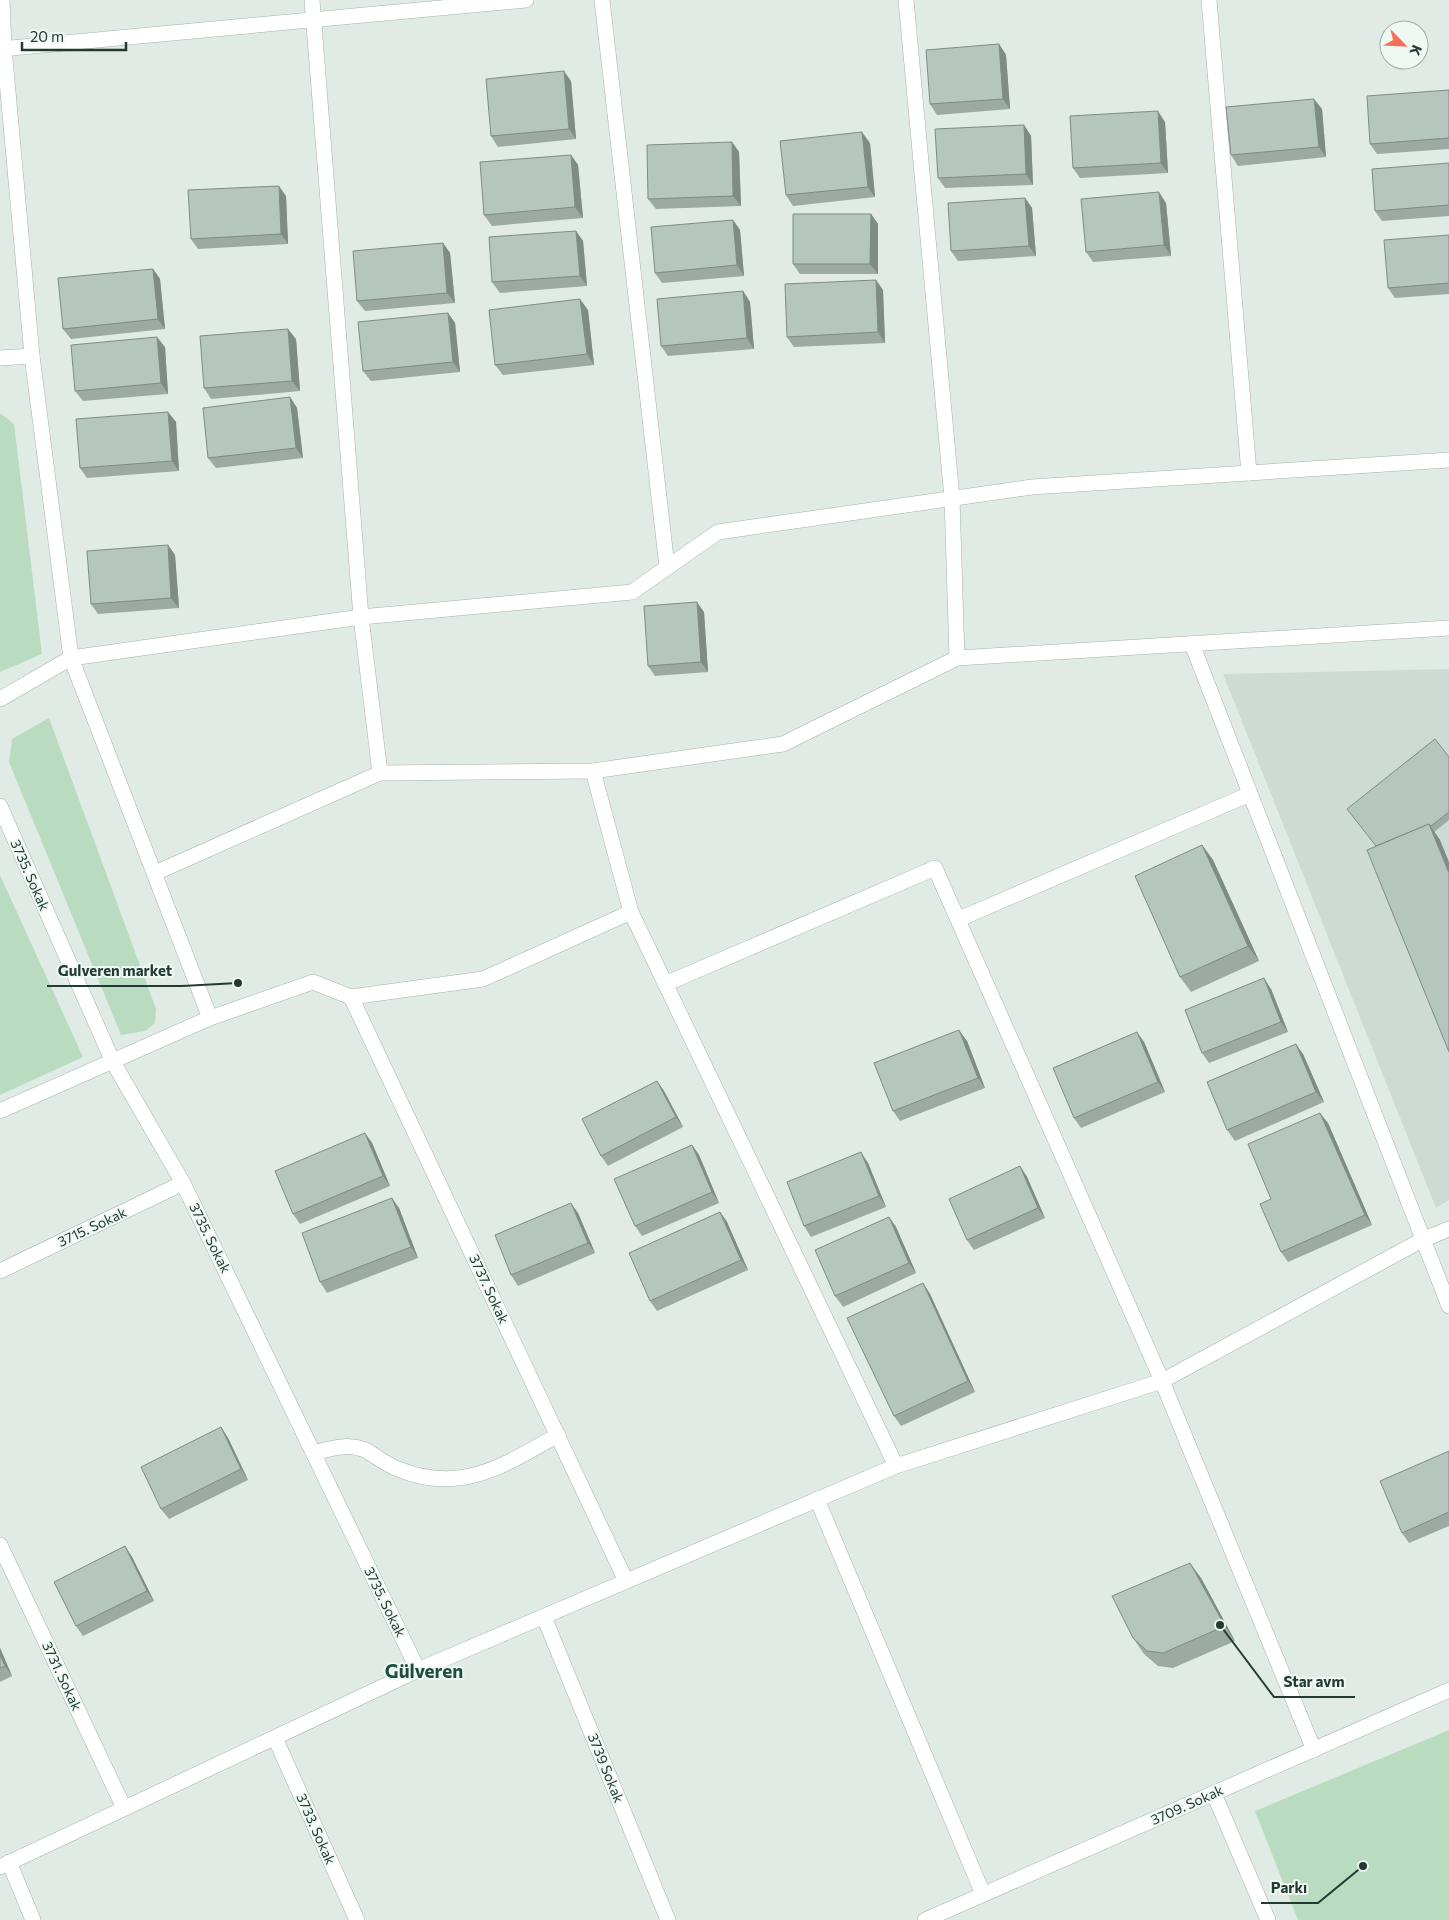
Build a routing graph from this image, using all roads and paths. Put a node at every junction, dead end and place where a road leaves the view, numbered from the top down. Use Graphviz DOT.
graph roads {
  1 [pos="2,0"];
  2 [pos="312,0"];
  3 [pos="526,0"];
  4 [pos="602,0"];
  5 [pos="906,0"];
  6 [pos="1210,0"];
  7 [pos="313,20"];
  8 [pos="2,48"];
  9 [pos="32,356"];
  10 [pos="0,358"];
  11 [pos="1449,460"];
  12 [pos="1249,473"];
  13 [pos="952,498"];
  14 [pos="667,567"];
  15 [pos="361,617"];
  16 [pos="1449,628"];
  17 [pos="1192,644"];
  18 [pos="71,658"];
  19 [pos="957,658"];
  20 [pos="0,699"];
  21 [pos="593,771"];
  22 [pos="380,772"];
  23 [pos="1250,794"];
  24 [pos="0,806"];
  25 [pos="155,873"];
  26 [pos="631,912"];
  27 [pos="959,919"];
  28 [pos="666,984"];
  29 [pos="351,997"];
  30 [pos="210,1018"];
  31 [pos="113,1062"];
  32 [pos="0,1112"];
  33 [pos="183,1184"];
  34 [pos="1449,1229"];
  35 [pos="1422,1240"];
  36 [pos="0,1271"];
  37 [pos="1449,1306"];
  38 [pos="1162,1381"];
  39 [pos="558,1435"];
  40 [pos="313,1452"];
  41 [pos="896,1466"];
  42 [pos="817,1500"];
  43 [pos="0,1545"];
  44 [pos="626,1581"];
  45 [pos="544,1617"];
  46 [pos="418,1670"];
  47 [pos="1449,1690"];
  48 [pos="275,1738"];
  49 [pos="1314,1750"];
  50 [pos="1214,1794"];
  51 [pos="124,1808"];
  52 [pos="4,1864"];
  53 [pos="984,1894"];
  54 [pos="932,1919"];
  55 [pos="33,1920"];
  56 [pos="356,1920"];
  57 [pos="668,1920"];
  58 [pos="1268,1920"];
  1 -- 8 [label="street"];
  2 -- 7 [label="street"];
  3 -- 7 [label="street"];
  4 -- 14 [label="street"];
  5 -- 13 [label="street"];
  6 -- 12 [label="street"];
  7 -- 8 [label="street"];
  7 -- 15 [label="street"];
  8 -- 9 [label="street"];
  9 -- 10 [label="street"];
  9 -- 18 [label="street"];
  11 -- 12 [label="street"];
  12 -- 13 [label="street"];
  13 -- 14 [label="street"];
  13 -- 19 [label="street"];
  14 -- 15 [label="street"];
  15 -- 18 [label="street"];
  15 -- 22 [label="street"];
  16 -- 17 [label="street"];
  17 -- 19 [label="street"];
  17 -- 23 [label="street"];
  18 -- 20 [label="street"];
  18 -- 25 [label="street"];
  19 -- 21 [label="street"];
  21 -- 22 [label="street"];
  21 -- 26 [label="street"];
  22 -- 25 [label="street"];
  23 -- 27 [label="street"];
  23 -- 35 [label="street"];
  24 -- 31 [label="street, 3735. Sokak"];
  25 -- 30 [label="street"];
  26 -- 28 [label="street"];
  26 -- 29 [label="street"];
  27 -- 28 [label="street"];
  27 -- 38 [label="street"];
  28 -- 41 [label="street"];
  29 -- 30 [label="street"];
  29 -- 39 [label="street, 3737. Sokak"];
  30 -- 31 [label="street"];
  31 -- 32 [label="street"];
  31 -- 33 [label="street, 3735. Sokak"];
  33 -- 36 [label="street, 3715. Sokak"];
  33 -- 40 [label="street, 3735. Sokak"];
  34 -- 35 [label="street"];
  35 -- 37 [label="street"];
  35 -- 38 [label="street"];
  38 -- 41 [label="street"];
  38 -- 49 [label="street"];
  39 -- 40 [label="street"];
  39 -- 44 [label="street, 3737. Sokak"];
  40 -- 46 [label="street, 3735. Sokak"];
  41 -- 42 [label="street"];
  42 -- 44 [label="street"];
  42 -- 53 [label="street"];
  43 -- 51 [label="street, 3731. Sokak"];
  44 -- 45 [label="street"];
  45 -- 46 [label="street"];
  45 -- 57 [label="street, 3739 Sokak"];
  46 -- 48 [label="street"];
  47 -- 49 [label="street, 3709. Sokak"];
  48 -- 51 [label="street"];
  48 -- 56 [label="street, 3733. Sokak"];
  49 -- 50 [label="street, 3709. Sokak"];
  50 -- 53 [label="street, 3709. Sokak"];
  50 -- 58 [label="street"];
  51 -- 52 [label="street"];
  52 -- 55 [label="street"];
  53 -- 54 [label="street, 3709. Sokak"];
}
